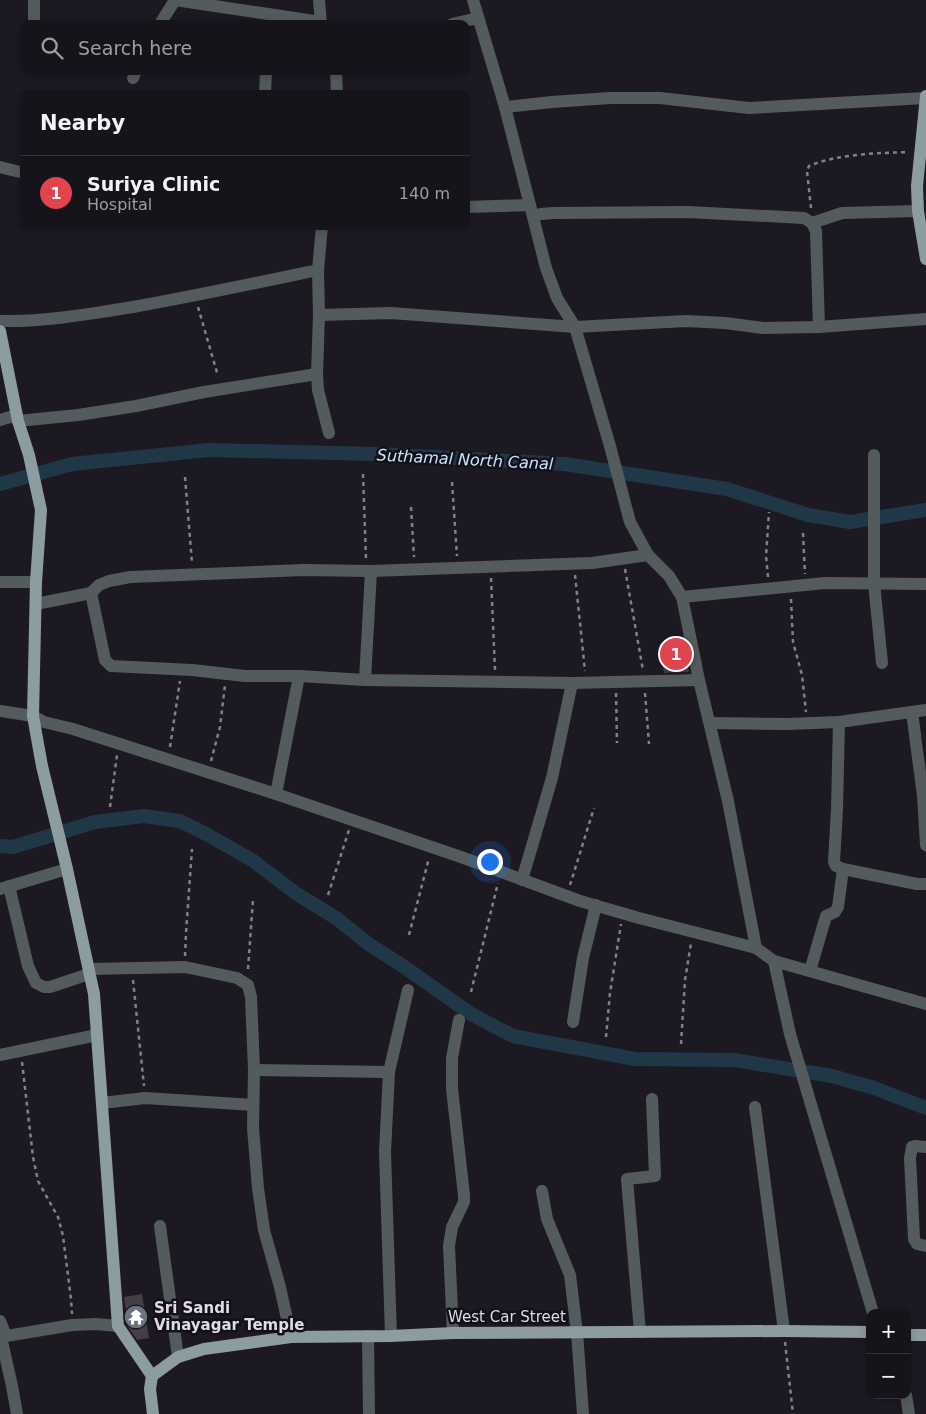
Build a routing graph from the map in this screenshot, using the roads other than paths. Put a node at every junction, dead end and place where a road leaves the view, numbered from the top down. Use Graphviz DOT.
graph roads {
  1 [pos="34,0"];
  2 [pos="319,0"];
  3 [pos="472,0"];
  4 [pos="478,18"];
  5 [pos="269,19"];
  6 [pos="34,20"];
  7 [pos="162,20"];
  8 [pos="282,20"];
  9 [pos="321,20"];
  10 [pos="469,20"];
  11 [pos="266,75"];
  12 [pos="336,75"];
  13 [pos="265,90"];
  14 [pos="337,90"];
  15 [pos="926,97"];
  16 [pos="505,107"];
  17 [pos="0,167"];
  18 [pos="20,172"];
  19 [pos="920,204"];
  20 [pos="470,207"];
  21 [pos="531,211"];
  22 [pos="812,223"];
  23 [pos="322,230"];
  24 [pos="926,259"];
  25 [pos="318,270"];
  26 [pos="319,315"];
  27 [pos="926,319"];
  28 [pos="0,321"];
  29 [pos="575,327"];
  30 [pos="818,327"];
  31 [pos="0,331"];
  32 [pos="317,374"];
  33 [pos="17,418"];
  34 [pos="0,420"];
  35 [pos="329,433"];
  36 [pos="874,455"];
  37 [pos="648,555"];
  38 [pos="369,571"];
  39 [pos="0,582"];
  40 [pos="36,582"];
  41 [pos="874,583"];
  42 [pos="926,584"];
  43 [pos="91,593"];
  44 [pos="682,597"];
  45 [pos="36,604"];
  46 [pos="882,662"];
  47 [pos="298,676"];
  48 [pos="365,680"];
  49 [pos="699,680"];
  50 [pos="572,683"];
  51 [pos="926,710"];
  52 [pos="0,711"];
  53 [pos="912,712"];
  54 [pos="33,716"];
  55 [pos="839,722"];
  56 [pos="710,723"];
  57 [pos="276,794"];
  58 [pos="926,845"];
  59 [pos="67,869"];
  60 [pos="843,869"];
  61 [pos="522,880"];
  62 [pos="926,884"];
  63 [pos="4,888"];
  64 [pos="596,905"];
  65 [pos="756,948"];
  66 [pos="774,961"];
  67 [pos="810,971"];
  68 [pos="89,972"];
  69 [pos="408,990"];
  70 [pos="926,1004"];
  71 [pos="459,1020"];
  72 [pos="573,1022"];
  73 [pos="97,1035"];
  74 [pos="0,1055"];
  75 [pos="254,1070"];
  76 [pos="389,1072"];
  77 [pos="652,1099"];
  78 [pos="102,1103"];
  79 [pos="253,1105"];
  80 [pos="755,1107"];
  81 [pos="926,1147"];
  82 [pos="542,1191"];
  83 [pos="160,1226"];
  84 [pos="926,1246"];
  85 [pos="872,1309"];
  86 [pos="0,1321"];
  87 [pos="118,1326"];
  88 [pos="784,1331"];
  89 [pos="640,1332"];
  90 [pos="866,1332"];
  91 [pos="453,1333"];
  92 [pos="577,1333"];
  93 [pos="911,1335"];
  94 [pos="2,1336"];
  95 [pos="368,1336"];
  96 [pos="390,1336"];
  97 [pos="926,1336"];
  98 [pos="291,1337"];
  99 [pos="178,1357"];
  100 [pos="152,1376"];
  101 [pos="907,1399"];
  102 [pos="17,1414"];
  103 [pos="153,1414"];
  104 [pos="370,1414"];
  105 [pos="583,1414"];
  106 [pos="909,1414"];
  1 -- 6 [label="street"];
  2 -- 9 [label="street"];
  3 -- 4 [label="street"];
  4 -- 10 [label="street"];
  4 -- 16 [label="street"];
  5 -- 7 [label="street"];
  5 -- 8 [label="street"];
  11 -- 13 [label="street"];
  12 -- 14 [label="street"];
  15 -- 16 [label="street"];
  15 -- 19 [label="main road"];
  16 -- 21 [label="street"];
  17 -- 18 [label="street"];
  19 -- 22 [label="street"];
  19 -- 24 [label="main road"];
  20 -- 21 [label="street"];
  21 -- 22 [label="street"];
  21 -- 29 [label="street"];
  22 -- 30 [label="street"];
  23 -- 25 [label="street"];
  25 -- 26 [label="street"];
  25 -- 28 [label="street"];
  26 -- 29 [label="street"];
  26 -- 32 [label="street"];
  27 -- 30 [label="street"];
  29 -- 30 [label="street"];
  29 -- 37 [label="street"];
  31 -- 33 [label="main road"];
  32 -- 33 [label="street"];
  32 -- 35 [label="street"];
  33 -- 34 [label="street"];
  33 -- 40 [label="main road"];
  36 -- 41 [label="street"];
  37 -- 38 [label="street"];
  37 -- 44 [label="street"];
  38 -- 43 [label="street"];
  38 -- 48 [label="street"];
  39 -- 40 [label="street"];
  40 -- 45 [label="main road"];
  41 -- 42 [label="street"];
  41 -- 44 [label="street"];
  41 -- 46 [label="street"];
  43 -- 45 [label="street"];
  43 -- 47 [label="street"];
  44 -- 49 [label="street"];
  45 -- 54 [label="main road"];
  47 -- 48 [label="street"];
  47 -- 57 [label="street"];
  48 -- 50 [label="street"];
  49 -- 50 [label="street"];
  49 -- 56 [label="street"];
  50 -- 61 [label="street"];
  51 -- 53 [label="street"];
  52 -- 54 [label="street"];
  53 -- 55 [label="street"];
  53 -- 58 [label="street"];
  54 -- 57 [label="street"];
  54 -- 59 [label="main road"];
  55 -- 56 [label="street"];
  55 -- 60 [label="street"];
  56 -- 65 [label="street"];
  57 -- 61 [label="street"];
  59 -- 63 [label="street"];
  59 -- 68 [label="main road"];
  60 -- 62 [label="street"];
  60 -- 67 [label="street"];
  61 -- 64 [label="street"];
  63 -- 68 [label="street"];
  64 -- 65 [label="street"];
  64 -- 72 [label="street"];
  65 -- 66 [label="street"];
  66 -- 67 [label="street"];
  66 -- 85 [label="street"];
  67 -- 70 [label="street"];
  68 -- 73 [label="main road"];
  68 -- 75 [label="street"];
  69 -- 76 [label="street"];
  71 -- 91 [label="street"];
  73 -- 74 [label="street"];
  73 -- 78 [label="main road"];
  75 -- 76 [label="street"];
  75 -- 79 [label="street"];
  76 -- 96 [label="street"];
  77 -- 89 [label="street"];
  78 -- 79 [label="street"];
  78 -- 87 [label="main road"];
  79 -- 98 [label="street"];
  80 -- 88 [label="street"];
  81 -- 84 [label="street"];
  82 -- 92 [label="street"];
  83 -- 99 [label="street"];
  86 -- 94 [label="street"];
  87 -- 94 [label="street"];
  87 -- 100 [label="main road"];
  88 -- 89 [label="main road, West Car Street"];
  88 -- 90 [label="main road, West Car Street"];
  89 -- 92 [label="main road, West Car Street"];
  91 -- 92 [label="main road, West Car Street"];
  91 -- 96 [label="main road, West Car Street"];
  92 -- 105 [label="street"];
  93 -- 97 [label="main road"];
  94 -- 102 [label="street"];
  95 -- 96 [label="main road, West Car Street"];
  95 -- 98 [label="main road, West Car Street"];
  95 -- 104 [label="street"];
  98 -- 99 [label="main road, West Car Street"];
  99 -- 100 [label="main road, West Car Street"];
  100 -- 103 [label="main road"];
  101 -- 106 [label="street"];
}
